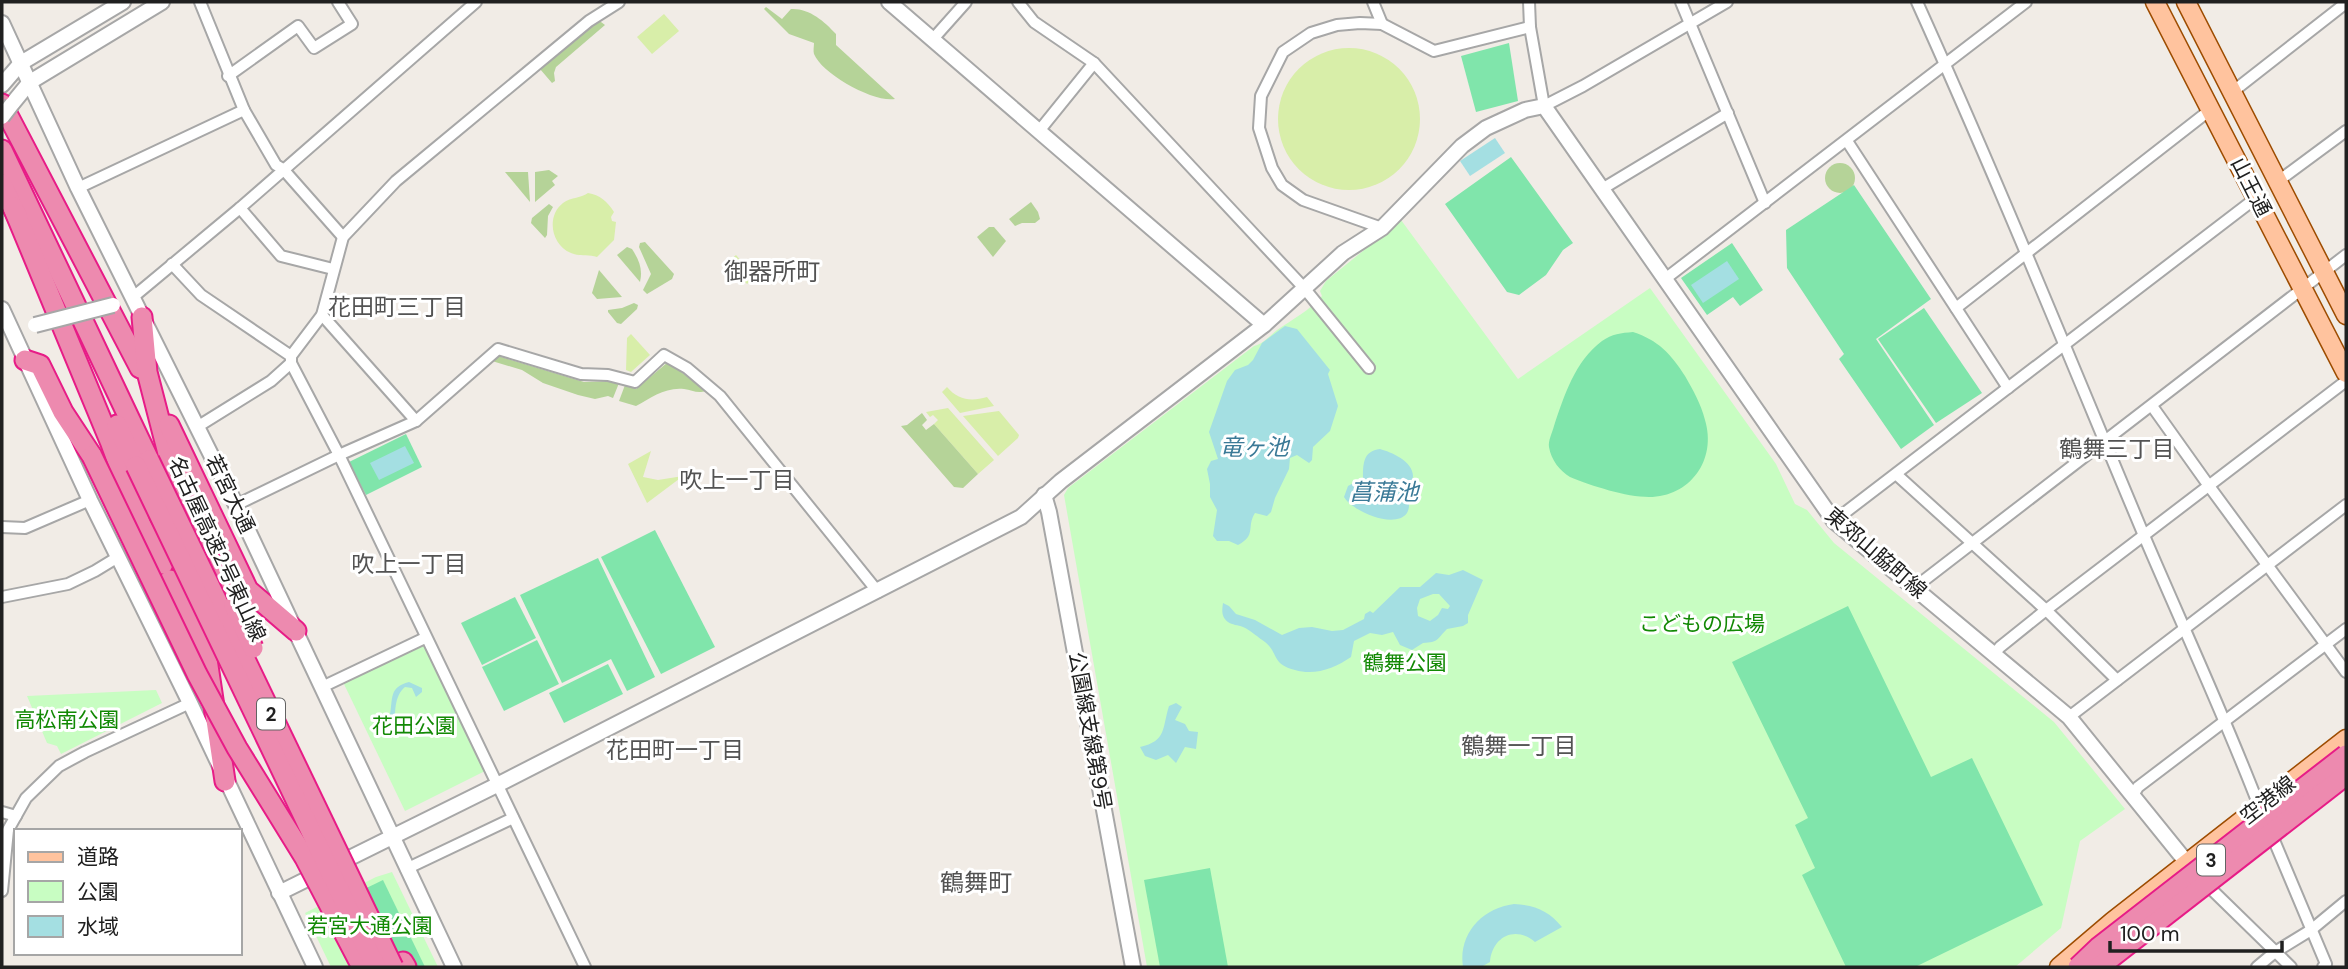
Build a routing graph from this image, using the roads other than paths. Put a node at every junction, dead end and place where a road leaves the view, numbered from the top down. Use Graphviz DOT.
graph roads {
  1 [pos="123,2"];
  2 [pos="162,2"];
  3 [pos="200,2"];
  4 [pos="338,2"];
  5 [pos="476,2"];
  6 [pos="619,2"];
  7 [pos="889,2"];
  8 [pos="967,2"];
  9 [pos="1018,2"];
  10 [pos="1373,2"];
  11 [pos="1529,2"];
  12 [pos="1681,2"];
  13 [pos="1727,2"];
  14 [pos="1917,2"];
  15 [pos="2026,2"];
  16 [pos="2155,2"];
  17 [pos="2186,2"];
  18 [pos="2346,3"];
  19 [pos="2,23"];
  20 [pos="1382,24"];
  21 [pos="1690,25"];
  22 [pos="1530,27"];
  23 [pos="933,39"];
  24 [pos="21,63"];
  25 [pos="1094,63"];
  26 [pos="1945,65"];
  27 [pos="229,76"];
  28 [pos="30,82"];
  29 [pos="2,85"];
  30 [pos="2231,93"];
  31 [pos="7,104"];
  32 [pos="1544,106"];
  33 [pos="244,110"];
  34 [pos="2210,110"];
  35 [pos="1728,113"];
  36 [pos="2,117"];
  37 [pos="1039,131"];
  38 [pos="2346,131"];
  39 [pos="1847,141"];
  40 [pos="2,150"];
  41 [pos="283,169"];
  42 [pos="2277,182"];
  43 [pos="2,184"];
  44 [pos="78,187"];
  45 [pos="1602,189"];
  46 [pos="2256,198"];
  47 [pos="1765,203"];
  48 [pos="13,207"];
  49 [pos="240,208"];
  50 [pos="1382,228"];
  51 [pos="343,237"];
  52 [pos="2027,253"];
  53 [pos="2346,255"];
  54 [pos="172,264"];
  55 [pos="333,269"];
  56 [pos="2324,273"];
  57 [pos="1665,279"];
  58 [pos="2303,288"];
  59 [pos="1306,289"];
  60 [pos="132,298"];
  61 [pos="1956,308"];
  62 [pos="2,309"];
  63 [pos="2346,314"];
  64 [pos="322,315"];
  65 [pos="142,317"];
  66 [pos="1264,325"];
  67 [pos="6,330"];
  68 [pos="2066,344"];
  69 [pos="291,359"];
  70 [pos="25,360"];
  71 [pos="140,368"];
  72 [pos="1369,368"];
  73 [pos="2346,373"];
  74 [pos="2346,381"];
  75 [pos="2008,388"];
  76 [pos="2152,407"];
  77 [pos="163,412"];
  78 [pos="416,421"];
  79 [pos="197,427"];
  80 [pos="2106,442"];
  81 [pos="339,454"];
  82 [pos="143,463"];
  83 [pos="1897,475"];
  84 [pos="2209,486"];
  85 [pos="1044,495"];
  86 [pos="90,500"];
  87 [pos="236,505"];
  88 [pos="2346,505"];
  89 [pos="1834,522"];
  90 [pos="2,527"];
  91 [pos="2145,537"];
  92 [pos="1974,544"];
  93 [pos="118,557"];
  94 [pos="2268,566"];
  95 [pos="1914,588"];
  96 [pos="877,592"];
  97 [pos="2,597"];
  98 [pos="2046,610"];
  99 [pos="2185,629"];
  100 [pos="2346,629"];
  101 [pos="296,631"];
  102 [pos="425,638"];
  103 [pos="2327,644"];
  104 [pos="1994,654"];
  105 [pos="2346,672"];
  106 [pos="258,674"];
  107 [pos="2117,680"];
  108 [pos="322,687"];
  109 [pos="190,703"];
  110 [pos="2069,718"];
  111 [pos="2226,721"];
  112 [pos="2346,738"];
  113 [pos="2346,755"];
  114 [pos="2346,775"];
  115 [pos="2346,780"];
  116 [pos="225,781"];
  117 [pos="497,785"];
  118 [pos="2133,795"];
  119 [pos="2259,806"];
  120 [pos="2,812"];
  121 [pos="16,816"];
  122 [pos="513,818"];
  123 [pos="391,838"];
  124 [pos="2273,838"];
  125 [pos="2188,863"];
  126 [pos="406,869"];
  127 [pos="2210,888"];
  128 [pos="2,891"];
  129 [pos="279,893"];
  130 [pos="2346,901"];
  131 [pos="2311,930"];
  132 [pos="2275,952"];
  133 [pos="394,966"];
  134 [pos="315,967"];
  135 [pos="362,967"];
  136 [pos="454,967"];
  137 [pos="585,967"];
  138 [pos="1132,967"];
  139 [pos="2059,967"];
  140 [pos="2078,967"];
  141 [pos="2099,967"];
  142 [pos="2111,967"];
  143 [pos="2257,967"];
  144 [pos="2291,967"];
  145 [pos="2323,967"];
  1 -- 24 [label="street"];
  2 -- 28 [label="street"];
  3 -- 27 [label="street"];
  4 -- 27 [label="street"];
  5 -- 41 [label="street"];
  6 -- 51 [label="street"];
  7 -- 23 [label="street"];
  8 -- 23 [label="street"];
  9 -- 25 [label="street"];
  10 -- 20 [label="street"];
  11 -- 22 [label="street"];
  12 -- 21 [label="street"];
  13 -- 21 [label="street"];
  14 -- 26 [label="street"];
  15 -- 26 [label="street"];
  16 -- 34 [label="main road, 山王通"];
  17 -- 30 [label="main road, 山王通"];
  18 -- 30 [label="street"];
  19 -- 24 [label="street, 若宮大通"];
  20 -- 22 [label="street"];
  20 -- 50 [label="street"];
  21 -- 32 [label="street"];
  21 -- 35 [label="street"];
  22 -- 32 [label="street"];
  23 -- 37 [label="street"];
  24 -- 28 [label="street, 若宮大通"];
  24 -- 29 [label="street"];
  25 -- 37 [label="street"];
  25 -- 59 [label="street"];
  26 -- 39 [label="street"];
  26 -- 52 [label="street"];
  27 -- 33 [label="street"];
  28 -- 31 [label="street"];
  28 -- 44 [label="street, 若宮大通"];
  30 -- 42 [label="main road, 山王通"];
  31 -- 36 [label="street, bridge"];
  31 -- 71 [label="highway"];
  32 -- 45 [label="street, 東郊山脇町線"];
  32 -- 50 [label="street"];
  33 -- 41 [label="street"];
  33 -- 44 [label="street"];
  34 -- 46 [label="main road, 山王通"];
  34 -- 52 [label="street"];
  35 -- 45 [label="street"];
  35 -- 47 [label="street"];
  37 -- 66 [label="street"];
  38 -- 42 [label="street"];
  39 -- 47 [label="street"];
  39 -- 61 [label="street"];
  40 -- 82 [label="highway, 名古屋高速2号東山線 / 2"];
  41 -- 49 [label="street"];
  41 -- 51 [label="street"];
  42 -- 56 [label="main road, 山王通"];
  43 -- 48 [label="highway, 名古屋高速2号東山線 / 2"];
  44 -- 60 [label="street, 若宮大通"];
  45 -- 57 [label="street, 東郊山脇町線"];
  46 -- 58 [label="main road, 山王通"];
  46 -- 68 [label="street"];
  47 -- 57 [label="street"];
  48 -- 82 [label="highway, 名古屋高速2号東山線 / 2"];
  48 -- 116 [label="highway"];
  49 -- 54 [label="street"];
  49 -- 55 [label="street"];
  50 -- 59 [label="street"];
  51 -- 55 [label="street"];
  52 -- 61 [label="street"];
  52 -- 68 [label="street"];
  53 -- 56 [label="street"];
  54 -- 60 [label="street"];
  54 -- 69 [label="street"];
  55 -- 64 [label="street"];
  56 -- 58 [label="street"];
  56 -- 63 [label="main road, 山王通"];
  57 -- 89 [label="street, 東郊山脇町線"];
  58 -- 73 [label="main road, 山王通"];
  58 -- 76 [label="street"];
  59 -- 66 [label="street"];
  59 -- 72 [label="street"];
  60 -- 65 [label="street, 若宮大通"];
  60 -- 67 [label="street, bridge"];
  61 -- 75 [label="street"];
  62 -- 67 [label="street"];
  64 -- 69 [label="street"];
  64 -- 78 [label="street"];
  65 -- 79 [label="street, 若宮大通"];
  65 -- 106 [label="highway, bridge"];
  66 -- 85 [label="street"];
  67 -- 70 [label="street"];
  68 -- 75 [label="street"];
  68 -- 80 [label="street"];
  69 -- 79 [label="street"];
  69 -- 81 [label="street"];
  70 -- 86 [label="street"];
  70 -- 135 [label="highway, bridge"];
  74 -- 84 [label="street"];
  75 -- 83 [label="street"];
  76 -- 80 [label="street"];
  76 -- 84 [label="street"];
  77 -- 101 [label="highway"];
  78 -- 81 [label="street"];
  78 -- 96 [label="street"];
  79 -- 87 [label="street, 若宮大通"];
  80 -- 91 [label="street"];
  80 -- 92 [label="street"];
  81 -- 87 [label="street"];
  81 -- 102 [label="street"];
  82 -- 106 [label="highway, 名古屋高速2号東山線 / 2, bridge"];
  82 -- 133 [label="highway, 名古屋高速2号東山線 / 2, bridge"];
  83 -- 89 [label="street"];
  83 -- 92 [label="street"];
  84 -- 91 [label="street"];
  84 -- 94 [label="street"];
  85 -- 96 [label="street"];
  85 -- 138 [label="street, 公園線支線第9号"];
  86 -- 90 [label="street"];
  86 -- 93 [label="street"];
  87 -- 101 [label="street, 若宮大通"];
  88 -- 94 [label="street"];
  89 -- 95 [label="street, 東郊山脇町線"];
  91 -- 98 [label="street"];
  91 -- 99 [label="street"];
  92 -- 95 [label="street"];
  92 -- 98 [label="street"];
  93 -- 97 [label="street"];
  93 -- 109 [label="street"];
  94 -- 99 [label="street"];
  94 -- 103 [label="street"];
  95 -- 104 [label="street, 東郊山脇町線"];
  96 -- 117 [label="street"];
  98 -- 104 [label="street"];
  98 -- 107 [label="street"];
  99 -- 107 [label="street"];
  99 -- 111 [label="street"];
  100 -- 103 [label="street"];
  101 -- 108 [label="street, 若宮大通"];
  102 -- 108 [label="street"];
  102 -- 117 [label="street"];
  103 -- 105 [label="street"];
  103 -- 111 [label="street"];
  104 -- 110 [label="street, 東郊山脇町線"];
  106 -- 133 [label="highway, 名古屋高速2号東山線 / 2, bridge"];
  106 -- 133 [label="highway, bridge"];
  107 -- 110 [label="street"];
  108 -- 123 [label="street, 若宮大通"];
  109 -- 116 [label="street"];
  109 -- 121 [label="street"];
  110 -- 118 [label="street, 東郊山脇町線"];
  111 -- 118 [label="street"];
  111 -- 119 [label="street"];
  112 -- 119 [label="main road, 空港線"];
  113 -- 140 [label="highway, 3, bridge"];
  114 -- 141 [label="highway, bridge"];
  115 -- 124 [label="main road, 空港線"];
  116 -- 129 [label="street"];
  117 -- 122 [label="street"];
  117 -- 123 [label="street"];
  118 -- 125 [label="street, 東郊山脇町線"];
  119 -- 125 [label="main road, 空港線"];
  120 -- 121 [label="street"];
  121 -- 128 [label="street"];
  122 -- 126 [label="street"];
  122 -- 137 [label="street"];
  123 -- 126 [label="street, 若宮大通"];
  123 -- 129 [label="street"];
  124 -- 127 [label="main road, 空港線"];
  124 -- 131 [label="street"];
  125 -- 127 [label="street, 東郊山脇町線"];
  125 -- 139 [label="main road, 空港線"];
  126 -- 136 [label="street, 若宮大通"];
  127 -- 132 [label="street"];
  127 -- 142 [label="main road, 空港線"];
  129 -- 134 [label="street"];
  130 -- 131 [label="street"];
  131 -- 132 [label="street"];
  131 -- 145 [label="street"];
  132 -- 143 [label="street"];
  132 -- 144 [label="street"];
}
